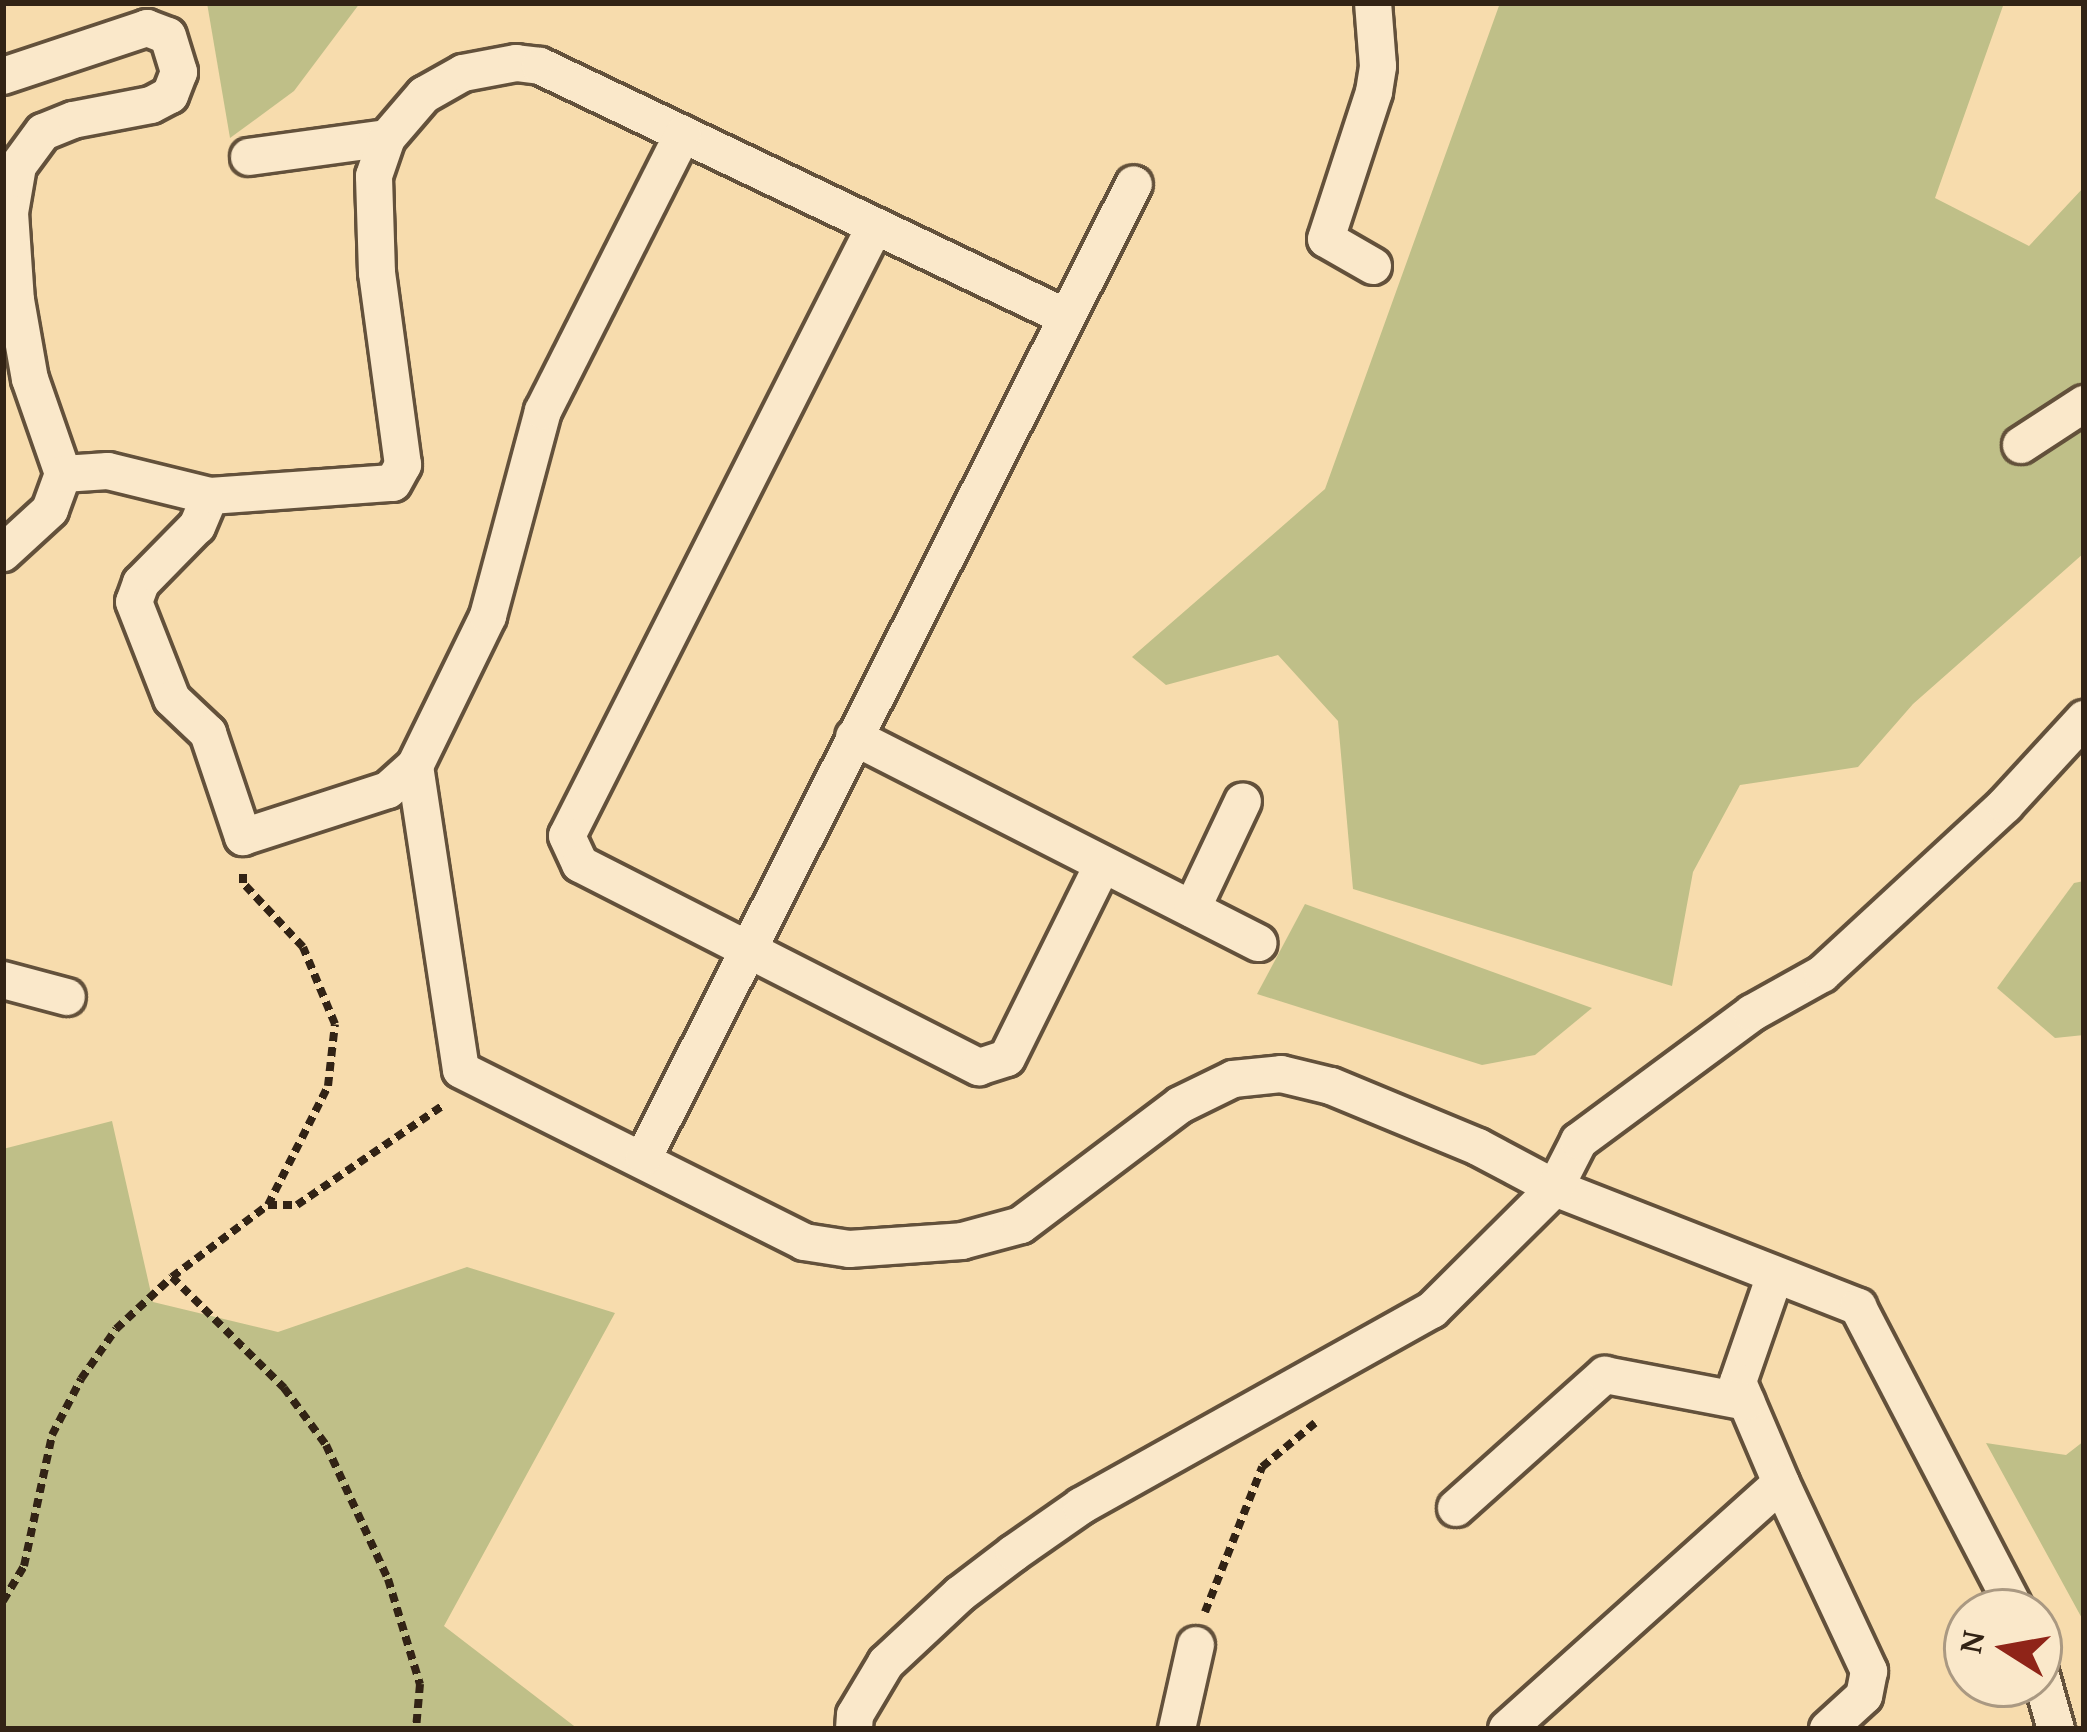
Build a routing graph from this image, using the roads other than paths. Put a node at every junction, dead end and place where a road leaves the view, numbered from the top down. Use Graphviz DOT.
graph roads {
  1 [pos="1373,3"];
  2 [pos="3,76"];
  3 [pos="683,134"];
  4 [pos="388,138"];
  5 [pos="249,157"];
  6 [pos="1135,184"];
  7 [pos="875,226"];
  8 [pos="1373,266"];
  9 [pos="1064,316"];
  10 [pos="2084,404"];
  11 [pos="2021,445"];
  12 [pos="63,474"];
  13 [pos="210,496"];
  14 [pos="3,553"];
  15 [pos="2084,719"];
  16 [pos="854,737"];
  17 [pos="415,766"];
  18 [pos="1243,801"];
  19 [pos="1102,864"];
  20 [pos="1192,909"];
  21 [pos="1259,944"];
  22 [pos="748,946"];
  23 [pos="3,980"];
  24 [pos="68,997"];
  25 [pos="644,1157"];
  26 [pos="1555,1188"];
  27 [pos="1774,1278"];
  28 [pos="1746,1402"];
  29 [pos="1781,1483"];
  30 [pos="1456,1508"];
  31 [pos="2004,1588"];
  32 [pos="1196,1645"];
  33 [pos="854,1729"];
  34 [pos="1178,1729"];
  35 [pos="1507,1729"];
  36 [pos="1828,1729"];
  1 -- 8 [label="street"];
  2 -- 12 [label="street"];
  3 -- 4 [label="street"];
  3 -- 7 [label="street"];
  3 -- 17 [label="street"];
  4 -- 5 [label="street"];
  4 -- 13 [label="street"];
  6 -- 9 [label="street"];
  7 -- 9 [label="street"];
  7 -- 22 [label="street"];
  9 -- 16 [label="street"];
  10 -- 11 [label="street"];
  12 -- 13 [label="street"];
  12 -- 14 [label="street"];
  13 -- 17 [label="street"];
  15 -- 26 [label="street"];
  16 -- 19 [label="street"];
  16 -- 22 [label="street"];
  17 -- 25 [label="street"];
  18 -- 20 [label="street"];
  19 -- 20 [label="street"];
  19 -- 22 [label="street"];
  20 -- 21 [label="street"];
  22 -- 25 [label="street"];
  23 -- 24 [label="street"];
  25 -- 26 [label="street"];
  26 -- 27 [label="street"];
  26 -- 33 [label="street"];
  27 -- 28 [label="street"];
  27 -- 31 [label="street"];
  28 -- 29 [label="street"];
  28 -- 30 [label="street"];
  29 -- 35 [label="street"];
  29 -- 36 [label="street"];
  32 -- 34 [label="street"];
}
